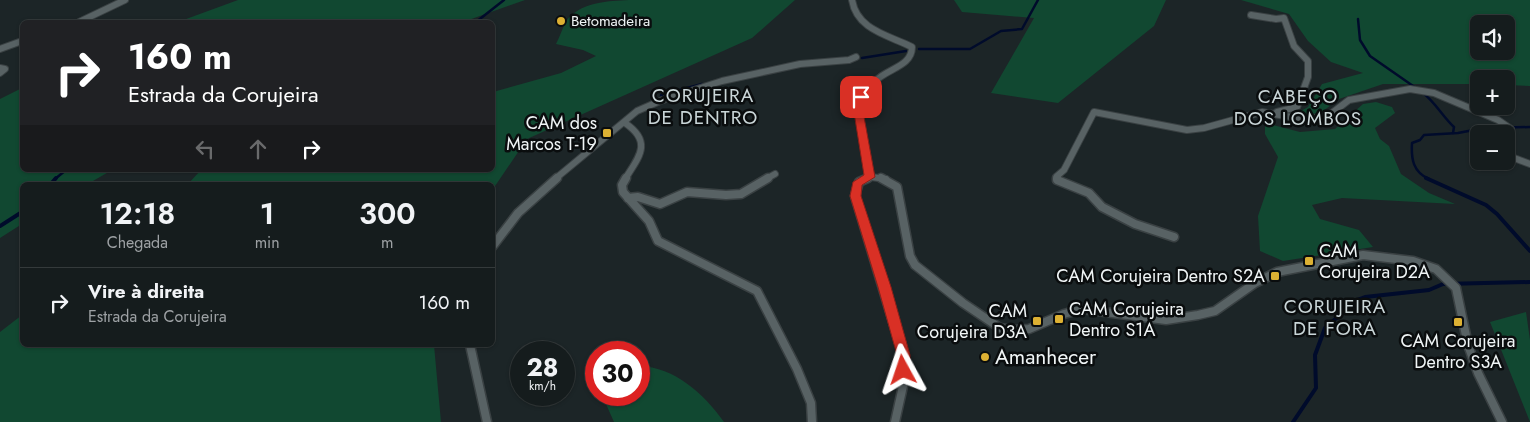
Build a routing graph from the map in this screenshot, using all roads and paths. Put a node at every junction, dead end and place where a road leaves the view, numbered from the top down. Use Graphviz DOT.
graph roads {
  1 [pos="125,0"];
  2 [pos="852,0"];
  3 [pos="1251,15"];
  4 [pos="83,20"];
  5 [pos="20,42"];
  6 [pos="0,49"];
  7 [pos="856,57"];
  8 [pos="0,68"];
  9 [pos="0,73"];
  10 [pos="1273,113"];
  11 [pos="625,123"];
  12 [pos="1499,125"];
  13 [pos="1515,158"];
  14 [pos="1530,164"];
  15 [pos="775,174"];
  16 [pos="870,177"];
  17 [pos="628,198"];
  18 [pos="1174,236"];
  19 [pos="495,243"];
  20 [pos="470,347"];
  21 [pos="487,422"];
  22 [pos="812,422"];
  23 [pos="895,422"];
  24 [pos="1502,422"];
  1 -- 4 [label="street"];
  2 -- 16 [label="street"];
  3 -- 10 [label="street"];
  5 -- 6 [label="street"];
  7 -- 11 [label="street"];
  8 -- 9 [label="street"];
  10 -- 12 [label="street"];
  10 -- 18 [label="street"];
  11 -- 17 [label="street"];
  11 -- 19 [label="street"];
  13 -- 14 [label="street"];
  15 -- 17 [label="street"];
  16 -- 23 [label="street"];
  16 -- 24 [label="street"];
  17 -- 22 [label="street"];
  20 -- 21 [label="street"];
}
